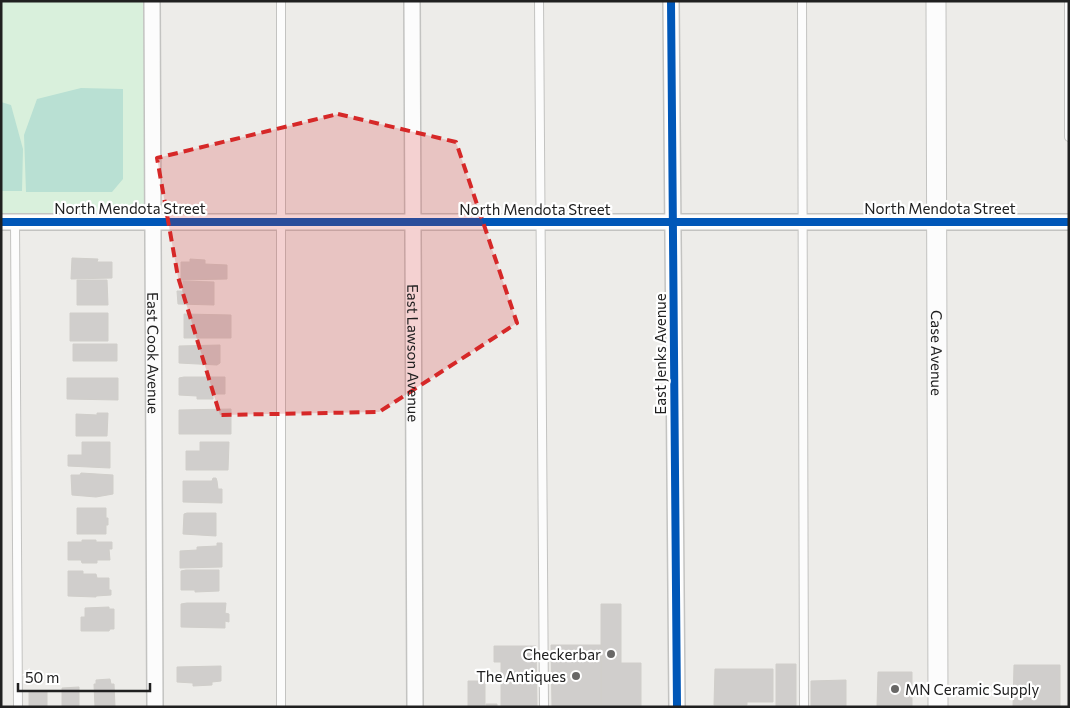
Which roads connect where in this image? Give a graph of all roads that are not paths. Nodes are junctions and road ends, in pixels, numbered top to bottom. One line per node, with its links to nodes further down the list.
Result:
1 (152, 1): 12 (street, East Cook Avenue)
2 (281, 1): 13 (lane)
3 (412, 1): 14 (street, East Lawson Avenue)
4 (539, 1): 15 (lane)
5 (671, 1): 16 (street, East Jenks Avenue)
6 (802, 1): 17 (lane)
7 (936, 1): 10 (street, Case Avenue)
8 (1069, 1): 9 (lane)
9 (1069, 137)
10 (936, 221): 17 (street, North Mendota Street); 18 (street, North Mendota Street); 26 (street, Case Avenue)
11 (8, 222): 12 (street, North Mendota Street); 19 (lane)
12 (154, 222): 13 (street, North Mendota Street); 20 (street, East Cook Avenue)
13 (280, 222): 14 (street, North Mendota Street); 21 (lane)
14 (413, 222): 15 (street, North Mendota Street); 22 (street, East Lawson Avenue)
15 (540, 222): 16 (street, North Mendota Street); 23 (lane)
16 (673, 222): 17 (street, North Mendota Street); 24 (street, East Jenks Avenue)
17 (803, 222): 25 (lane)
18 (1069, 222)
19 (18, 707)
20 (155, 707)
21 (281, 707)
22 (415, 707)
23 (544, 707)
24 (677, 707)
25 (804, 707)
26 (938, 707)

